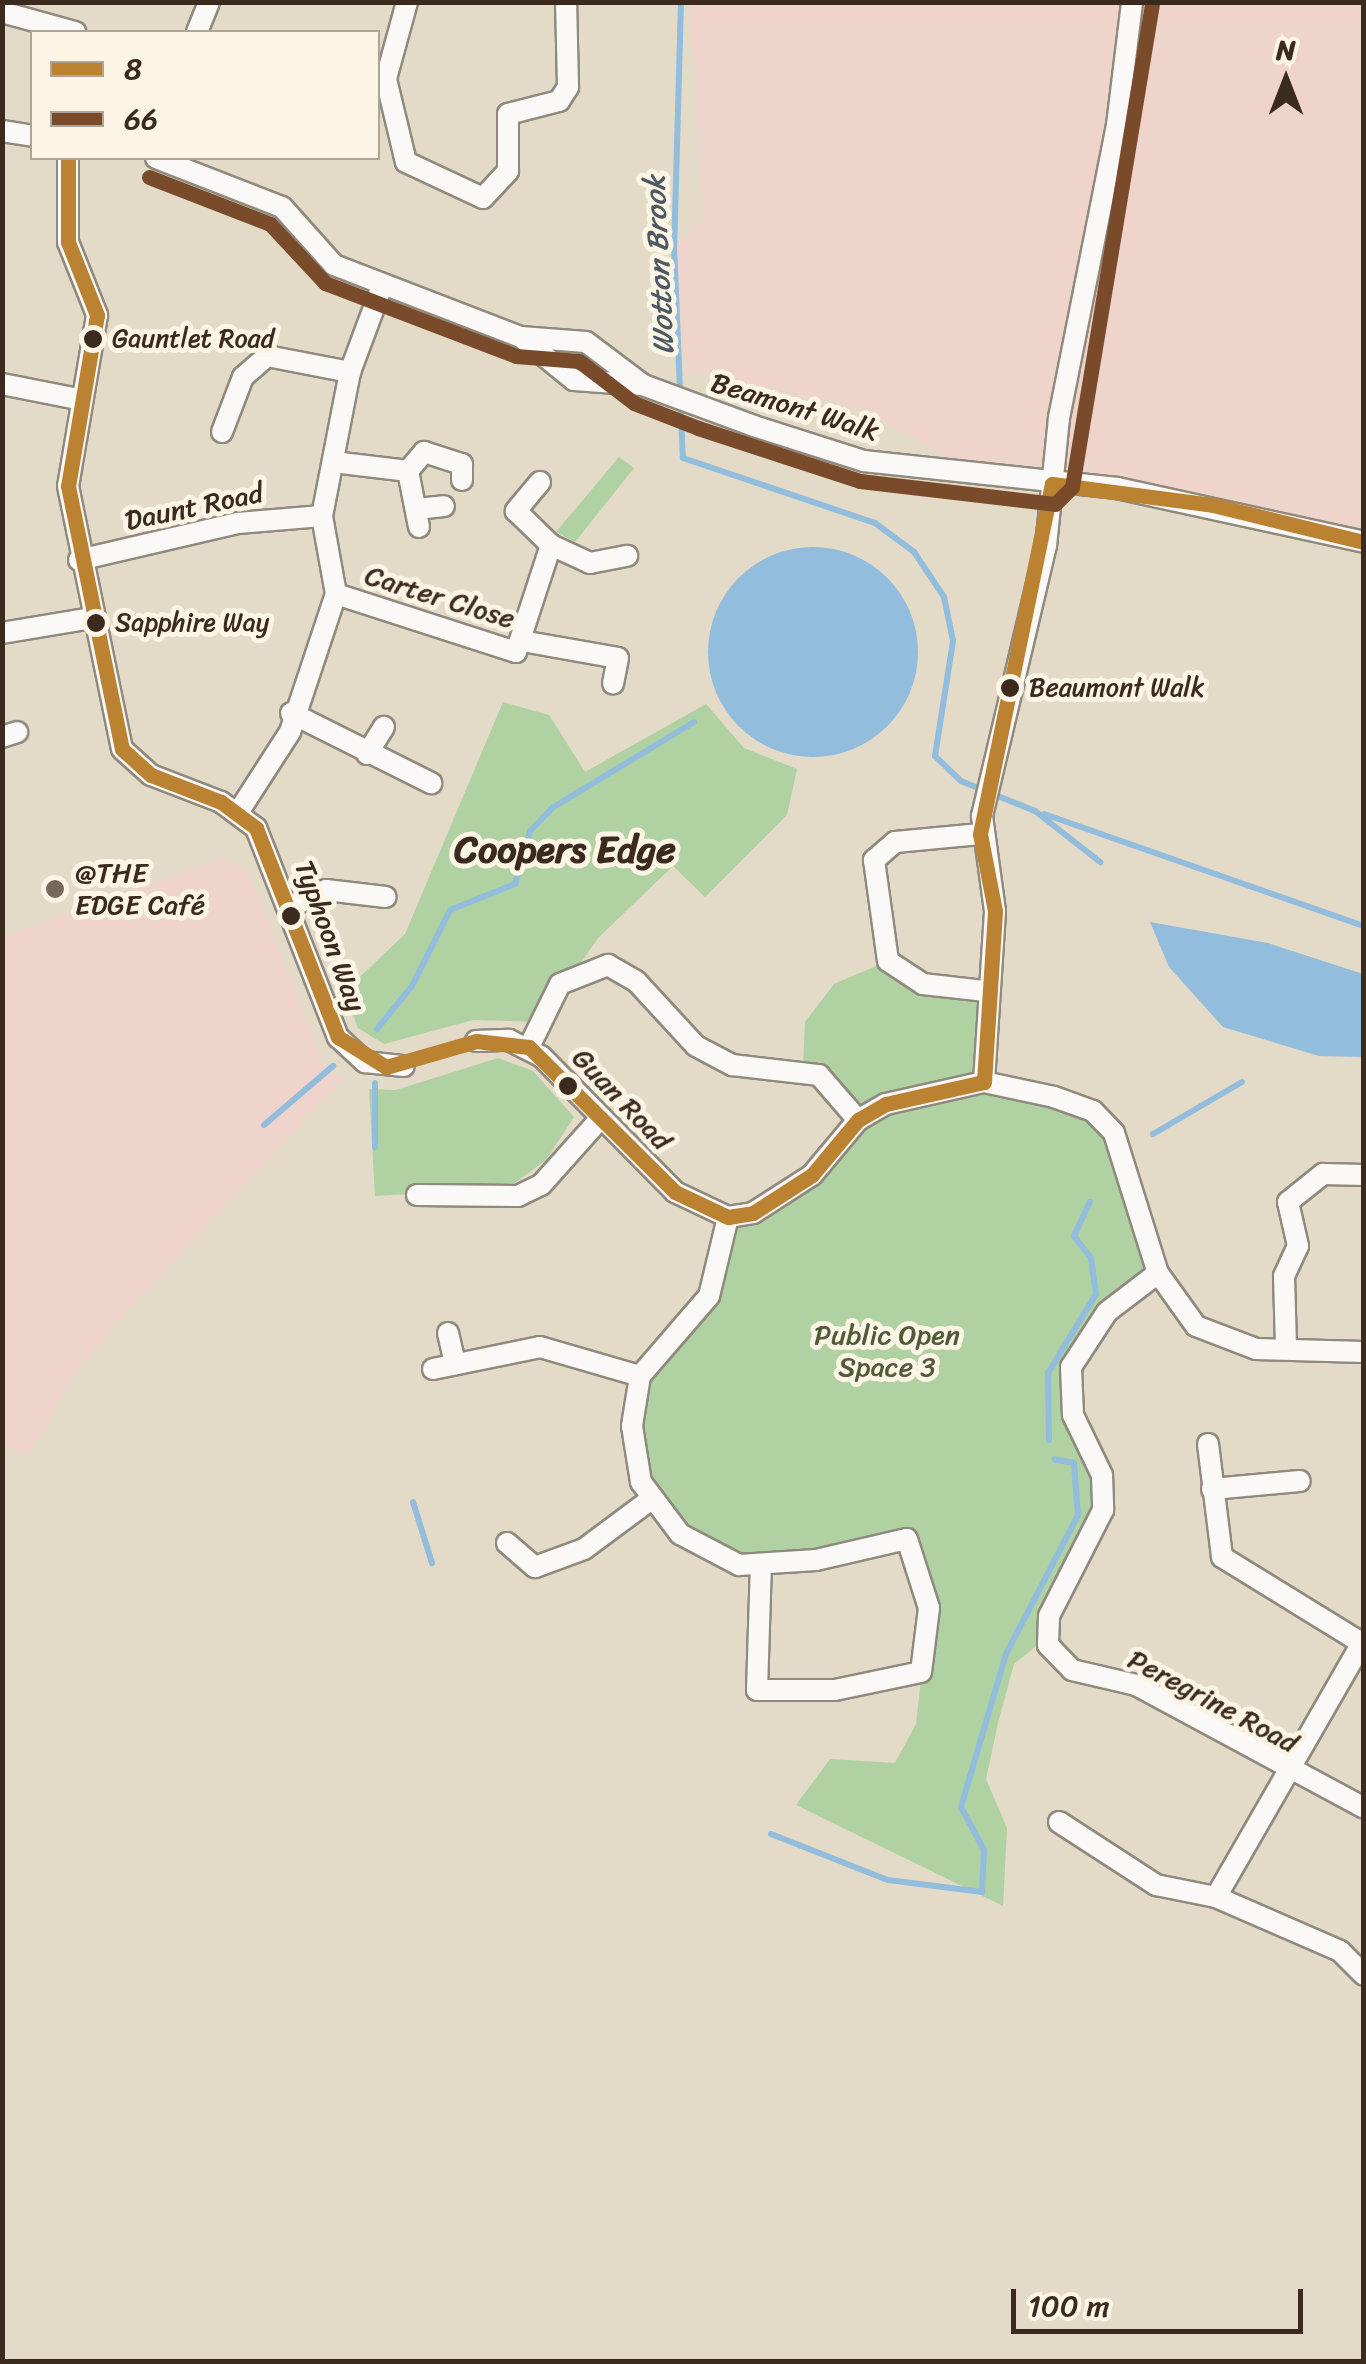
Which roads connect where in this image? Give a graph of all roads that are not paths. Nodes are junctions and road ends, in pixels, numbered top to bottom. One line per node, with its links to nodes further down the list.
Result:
1 (209, 2): 7 (street)
2 (407, 2): 3 (street)
3 (566, 2)
4 (1132, 2): 23 (street)
5 (2, 12): 6 (street)
6 (68, 30)
7 (197, 30)
8 (2, 130): 9 (street)
9 (30, 136)
10 (70, 160): 17 (street, Typhoon Way)
11 (161, 160): 12 (street, Beamont Walk)
12 (382, 286): 13 (street, Beamont Walk); 14 (street)
13 (521, 338): 16 (street, Beamont Walk); 16 (street, Beamont Walk)
14 (350, 372): 18 (street); 19 (street)
15 (2, 384): 17 (street)
16 (650, 388): 23 (street, Beamont Walk)
17 (78, 399): 29 (street, Typhoon Way)
18 (222, 432)
19 (334, 462): 20 (street); 25 (street)
20 (408, 471): 21 (street); 24 (street)
21 (462, 480)
22 (540, 482): 27 (street)
23 (1052, 484): 26 (street, Beamont Walk); 40 (street)
24 (444, 506)
25 (322, 516): 29 (street, Daunt Road); 30 (street)
26 (1364, 542)
27 (551, 546): 28 (street); 33 (street, Carter Close)
28 (627, 556)
29 (79, 560): 31 (street, Typhoon Way)
30 (336, 594): 33 (street, Carter Close); 35 (street)
31 (92, 618): 32 (street); 39 (street, Typhoon Way)
32 (2, 633)
33 (522, 641): 34 (street, Carter Close)
34 (613, 684)
35 (290, 713): 37 (street); 39 (street)
36 (384, 727): 37 (street)
37 (367, 754): 38 (street)
38 (431, 783)
39 (239, 811): 42 (street, Typhoon Way)
40 (981, 825): 43 (street); 43 (street)
41 (386, 898): 42 (street)
42 (290, 906): 46 (street, Typhoon Way)
43 (984, 992): 47 (street)
44 (476, 1041): 45 (street)
45 (528, 1048): 48 (street, Guan Road); 49 (street)
46 (404, 1066)
47 (984, 1082): 49 (street); 53 (street)
48 (600, 1119): 51 (street); 52 (street, Guan Road)
49 (858, 1120): 52 (street)
50 (1364, 1175): 55 (street)
51 (417, 1195)
52 (728, 1217): 57 (street)
53 (1158, 1273): 55 (street); 66 (street, Peregrine Road)
54 (448, 1333): 57 (street)
55 (1286, 1347): 56 (street)
56 (1364, 1352)
57 (640, 1376): 61 (street)
58 (1208, 1444): 60 (street)
59 (1300, 1481): 60 (street)
60 (1212, 1489): 64 (street)
61 (650, 1500): 62 (street); 63 (street)
62 (507, 1543)
63 (762, 1564): 63 (street)
64 (1363, 1641): 65 (street)
65 (1356, 1668): 66 (street)
66 (1285, 1771): 67 (street, Peregrine Road); 69 (street)
67 (1364, 1808)
68 (1059, 1822): 69 (street)
69 (1216, 1897): 70 (street)
70 (1364, 1975)

